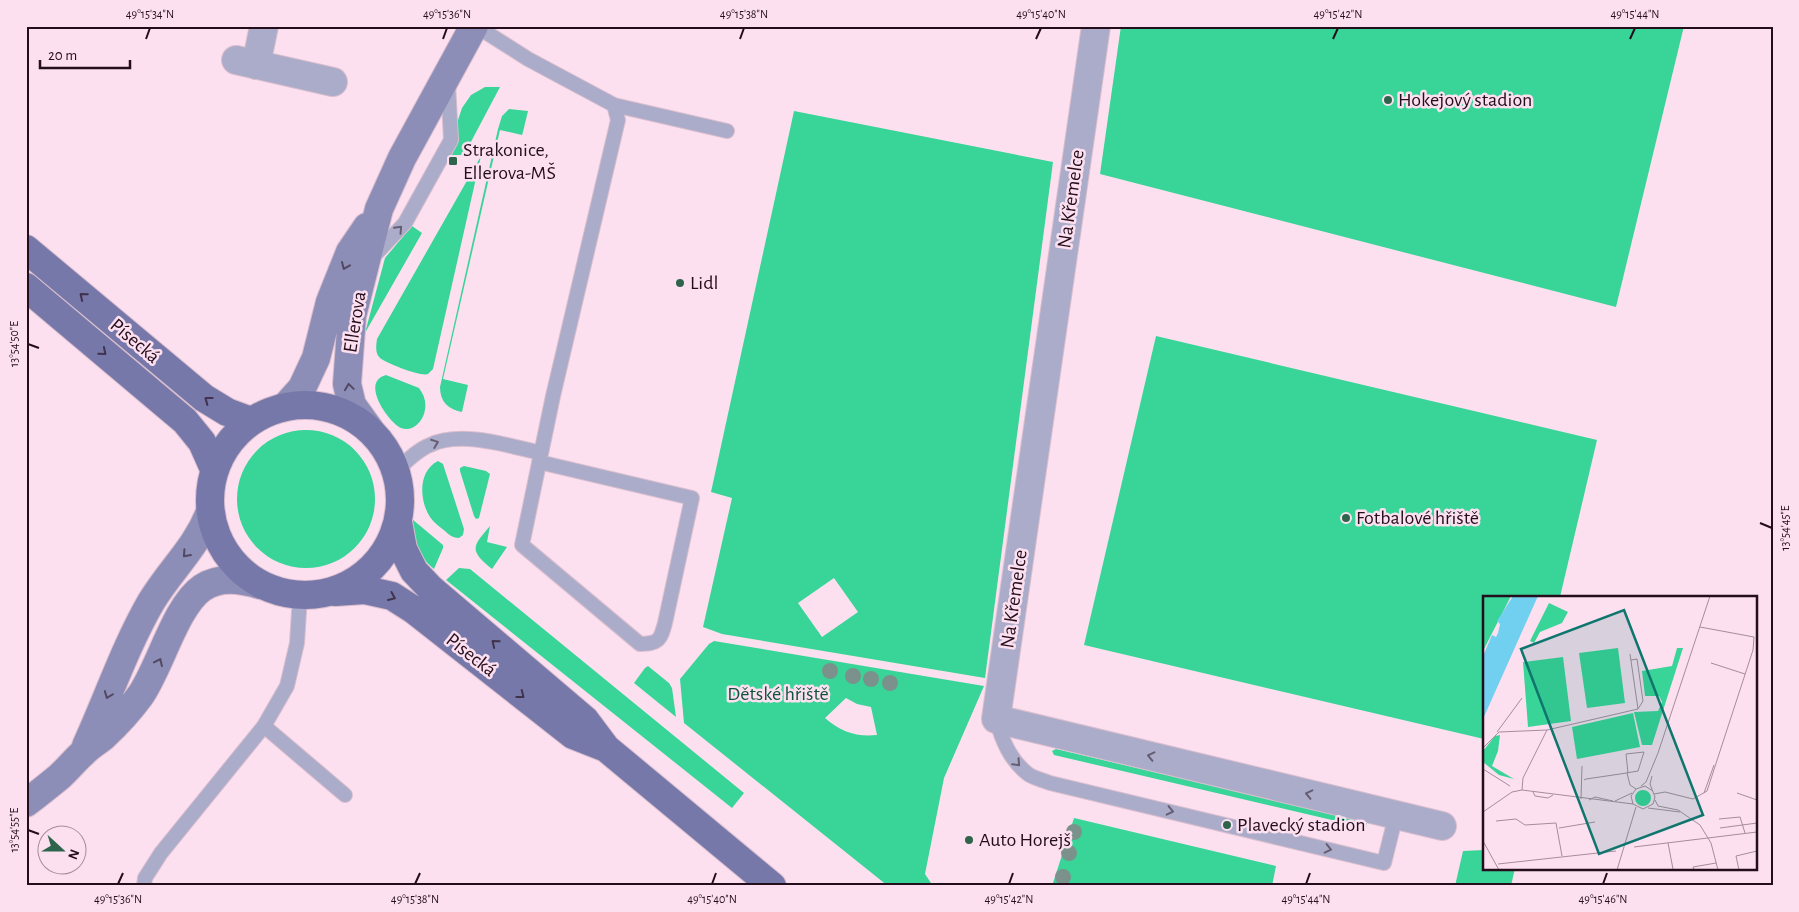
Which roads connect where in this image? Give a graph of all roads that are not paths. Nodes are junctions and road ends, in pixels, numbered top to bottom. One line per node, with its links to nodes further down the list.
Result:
1 (264, 26): 5 (street)
2 (475, 26): 4 (street, Ellerova); 6 (lane)
3 (1096, 26): 22 (street, Na Křemelce)
4 (448, 73): 8 (street, Ellerova); 10 (lane, one-way to 4)
5 (333, 82)
6 (614, 105): 7 (lane); 15 (lane)
7 (727, 131)
8 (380, 209): 10 (street, Ellerova); 12 (street, Ellerova, one-way to 12)
9 (26, 249): 13 (main road, Písecká, one-way to 9)
10 (366, 265): 14 (street, Ellerova, one-way to 10)
11 (26, 286): 16 (main road, Písecká, one-way to 16)
12 (285, 407): 13 (main road); 14 (main road)
13 (251, 421): 16 (main road)
14 (370, 430): 17 (main road)
15 (540, 458): 15 (lane); 17 (lane, one-way to 15)
16 (214, 469): 18 (main road, Písecká)
17 (396, 471): 19 (main road)
18 (210, 512): 20 (main road, Písecká); 25 (street, one-way to 25)
19 (398, 522): 21 (main road); 24 (main road, Písecká, one-way to 19)
20 (260, 585): 21 (main road, Písecká); 25 (street, one-way to 20)
21 (314, 594): 23 (lane); 24 (main road, Písecká, one-way to 24)
22 (996, 719): 28 (street, one-way to 22); 28 (lane, one-way to 28)
23 (264, 726): 26 (lane); 30 (lane)
24 (606, 748): 31 (main road, Písecká)
25 (84, 752): 27 (street)
26 (345, 795)
27 (26, 803)
28 (1396, 815): 29 (street)
29 (1442, 826)
30 (144, 886)
31 (772, 886)

